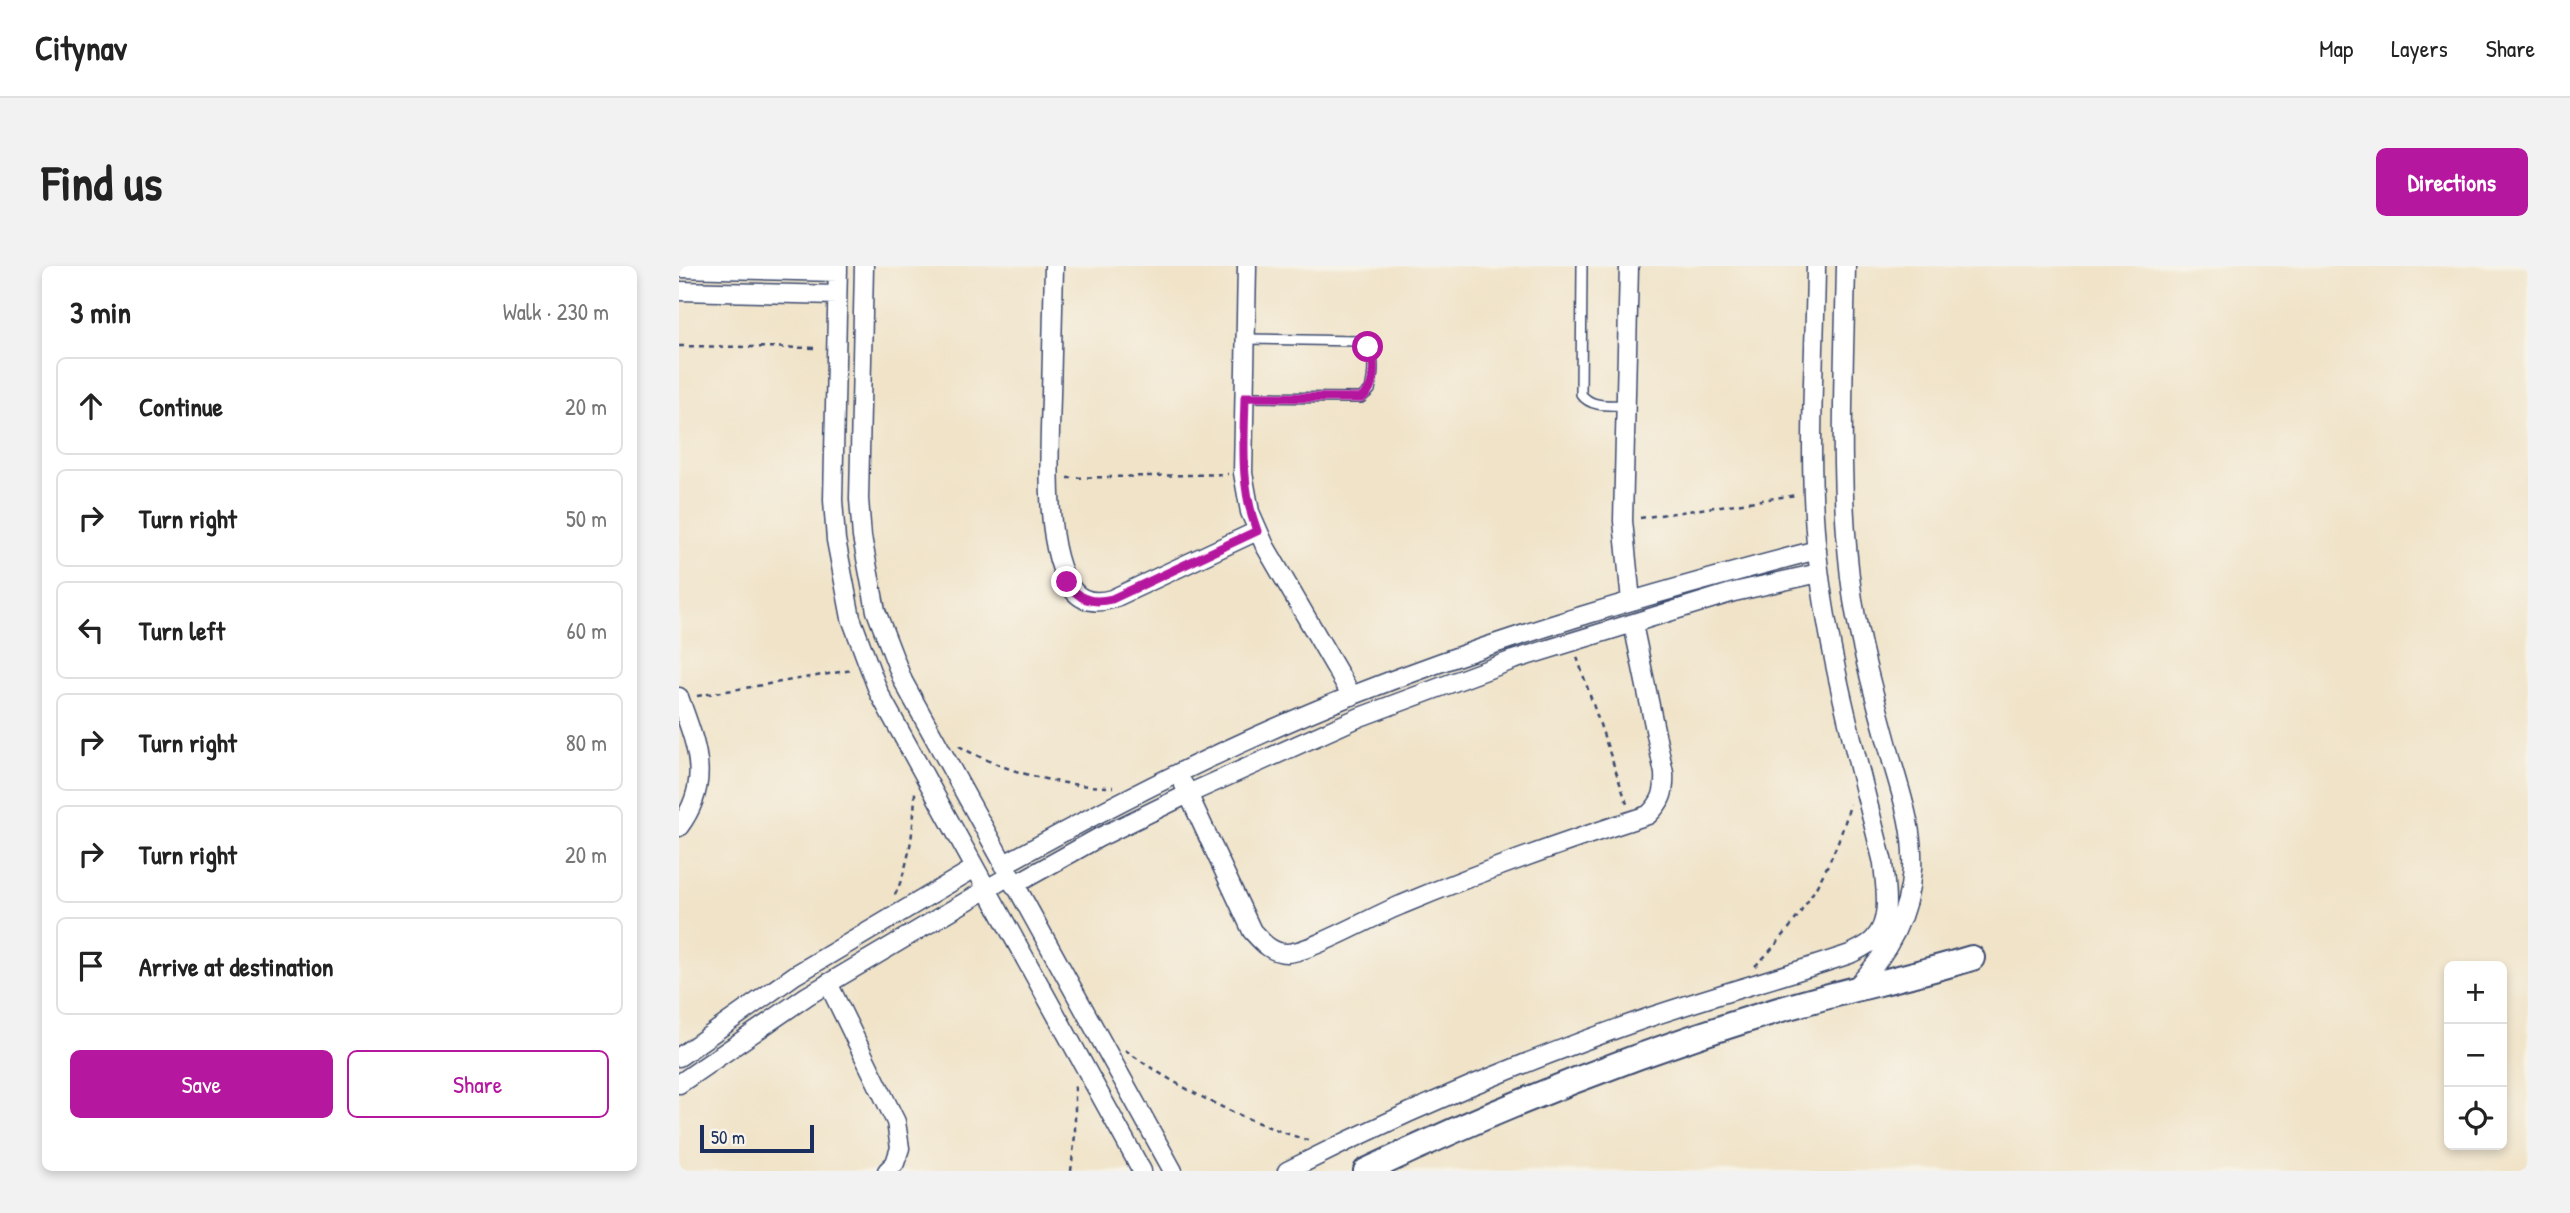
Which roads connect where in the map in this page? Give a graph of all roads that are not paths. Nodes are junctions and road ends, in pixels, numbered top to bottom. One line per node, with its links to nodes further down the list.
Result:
1 (864, 266): 26 (street)
2 (1054, 266): 15 (street)
3 (1247, 266): 12 (street)
4 (1582, 266): 14 (lane)
5 (1629, 266): 14 (street)
6 (1816, 266): 16 (street)
7 (1846, 266): 31 (street)
8 (679, 268): 9 (street)
9 (838, 269): 11 (street)
10 (679, 292): 11 (street)
11 (837, 295): 25 (street)
12 (1246, 339): 13 (street); 13 (lane)
13 (1245, 397): 15 (street)
14 (1626, 405): 18 (street)
15 (1257, 531): 20 (street)
16 (1817, 550): 17 (street); 18 (street)
17 (1819, 573): 19 (street); 38 (street)
18 (1624, 603): 19 (street); 20 (street)
19 (1629, 625): 23 (street); 23 (street)
20 (1352, 696): 22 (street)
21 (679, 698): 24 (street)
22 (1178, 773): 23 (street); 26 (street)
23 (1188, 793): 26 (street)
24 (679, 827)
25 (975, 868): 27 (street); 29 (street)
26 (1009, 875): 27 (street); 37 (street)
27 (987, 889): 30 (street); 36 (street)
28 (1972, 958): 31 (street)
29 (795, 975): 32 (street); 33 (street)
30 (828, 983): 32 (street); 35 (street)
31 (1851, 991): 39 (street)
32 (807, 996): 34 (street)
33 (679, 1057)
34 (679, 1084)
35 (887, 1171)
36 (1142, 1171)
37 (1173, 1171)
38 (1287, 1171)
39 (1366, 1171)

